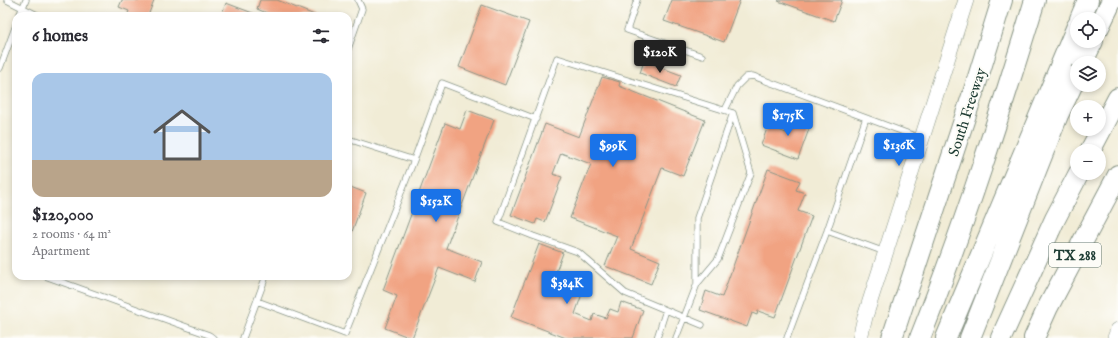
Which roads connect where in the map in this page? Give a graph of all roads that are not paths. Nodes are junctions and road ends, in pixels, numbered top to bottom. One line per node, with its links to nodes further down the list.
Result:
1 (7, 0): 10 (lane)
2 (26, 0): 10 (lane)
3 (358, 0): 16 (lane)
4 (637, 0): 18 (lane)
5 (966, 0): 26 (main road)
6 (1002, 0): 43 (highway, South Freeway)
7 (1035, 0): 45 (highway)
8 (1088, 0): 13 (highway)
9 (1112, 0): 14 (highway)
10 (22, 8): 11 (lane); 12 (lane)
11 (20, 12)
12 (30, 12)
13 (1083, 12)
14 (1106, 12)
15 (12, 36): 19 (lane)
16 (352, 38)
17 (1070, 43): 42 (highway)
18 (702, 56)
19 (0, 68)
20 (1070, 89): 46 (highway)
21 (1118, 98): 28 (highway)
22 (725, 110): 23 (lane); 24 (lane); 25 (lane)
23 (733, 113): 36 (lane); 36 (lane)
24 (866, 118): 26 (lane); 32 (lane)
25 (536, 119): 29 (lane); 38 (lane)
26 (922, 139): 33 (main road)
27 (352, 140): 29 (lane)
28 (1094, 144)
29 (414, 160): 37 (lane)
30 (1118, 175): 47 (highway, TX 288)
31 (1075, 180): 44 (highway)
32 (827, 231): 33 (lane); 52 (lane)
33 (886, 252): 53 (main road)
34 (57, 280): 48 (lane)
35 (265, 280): 37 (lane)
36 (697, 284): 39 (lane)
37 (257, 301): 49 (lane)
38 (666, 310): 39 (lane); 50 (lane)
39 (684, 317): 40 (lane); 51 (lane)
40 (702, 325)
41 (1118, 330): 54 (main road)
42 (949, 332)
43 (894, 333)
44 (1003, 334)
45 (921, 335)
46 (971, 335)
47 (1034, 337)
48 (213, 338)
49 (243, 338)
50 (657, 338)
51 (676, 338)
52 (788, 338)
53 (860, 338)
54 (1114, 338)

